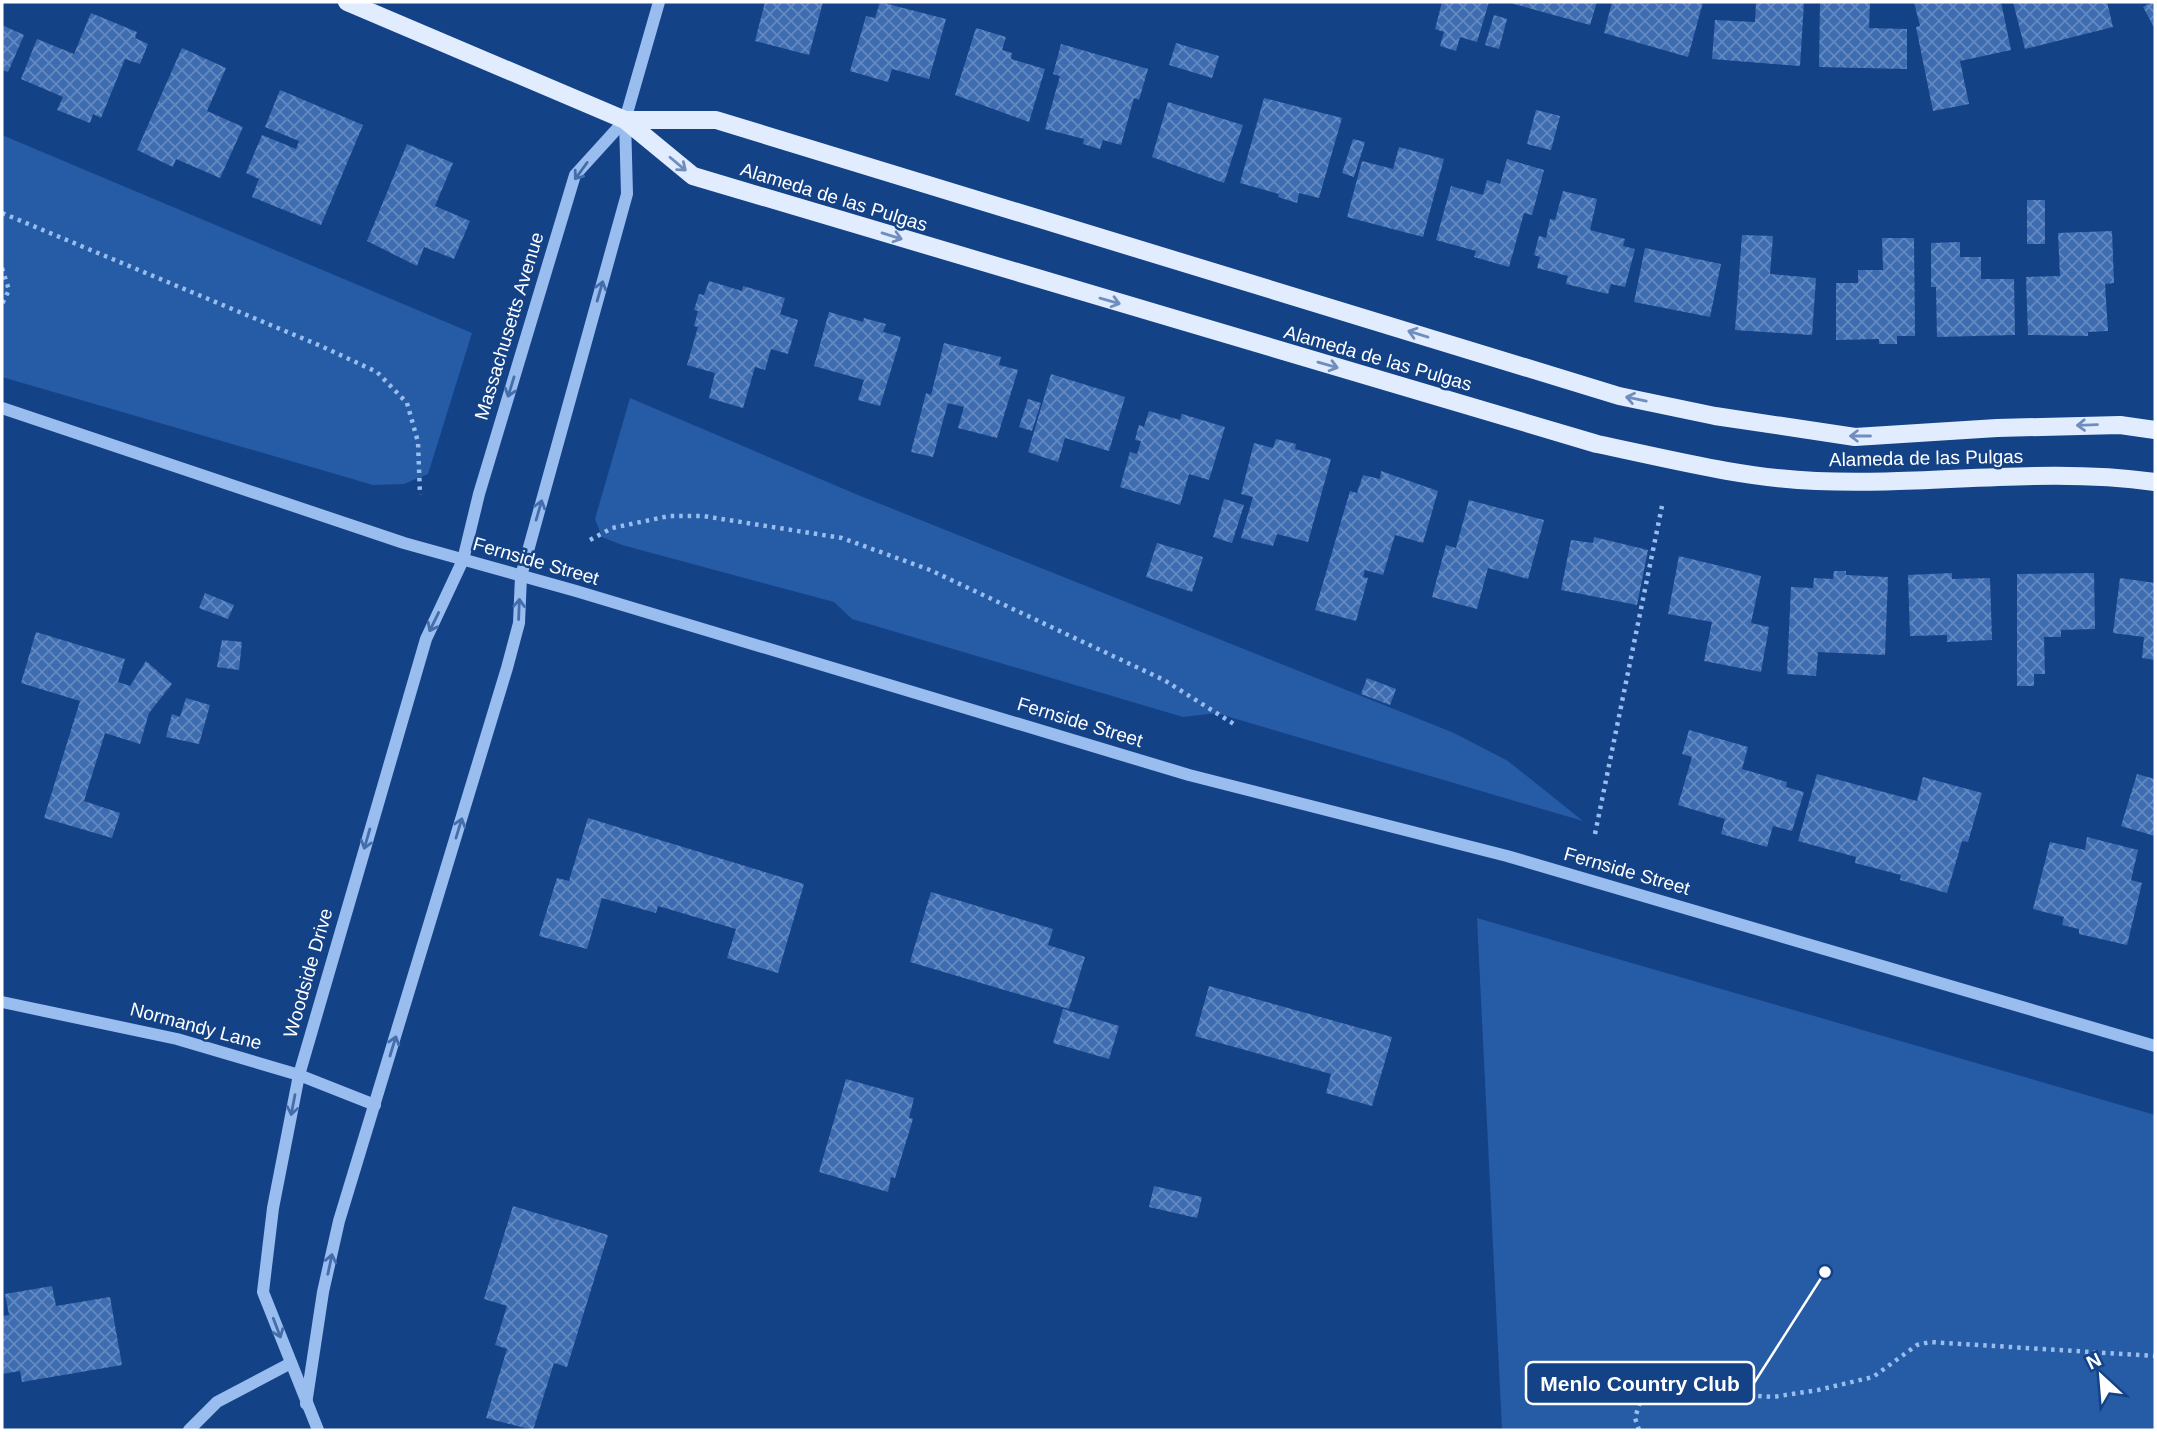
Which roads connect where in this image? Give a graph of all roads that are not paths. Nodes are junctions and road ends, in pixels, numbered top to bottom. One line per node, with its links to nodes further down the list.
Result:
1 (347, 2): 3 (main road, Alameda de las Pulgas)
2 (659, 2): 3 (street, Massachusetts Avenue)
3 (625, 120): 5 (main road, Alameda de las Pulgas, one-way to 3); 6 (main road, Alameda de las Pulgas, one-way to 6); 7 (street, Massachusetts Avenue, one-way to 7); 8 (street, Massachusetts Avenue, one-way to 3)
4 (2, 408): 7 (street, Fernside Street)
5 (2155, 430)
6 (2155, 482)
7 (463, 560): 8 (street, Fernside Street); 11 (street, Woodside Drive, one-way to 11)
8 (521, 576): 10 (street, Fernside Street); 12 (street, one-way to 8)
9 (2, 1002): 11 (street, Normandy Lane)
10 (2155, 1046)
11 (299, 1075): 12 (street, Normandy Lane); 13 (street, Woodside Drive, one-way to 13)
12 (375, 1105): 14 (street, one-way to 12)
13 (291, 1363): 14 (street, Woodside Drive); 15 (street)
14 (306, 1404): 16 (street, Woodside Drive)
15 (189, 1430)
16 (318, 1430)

